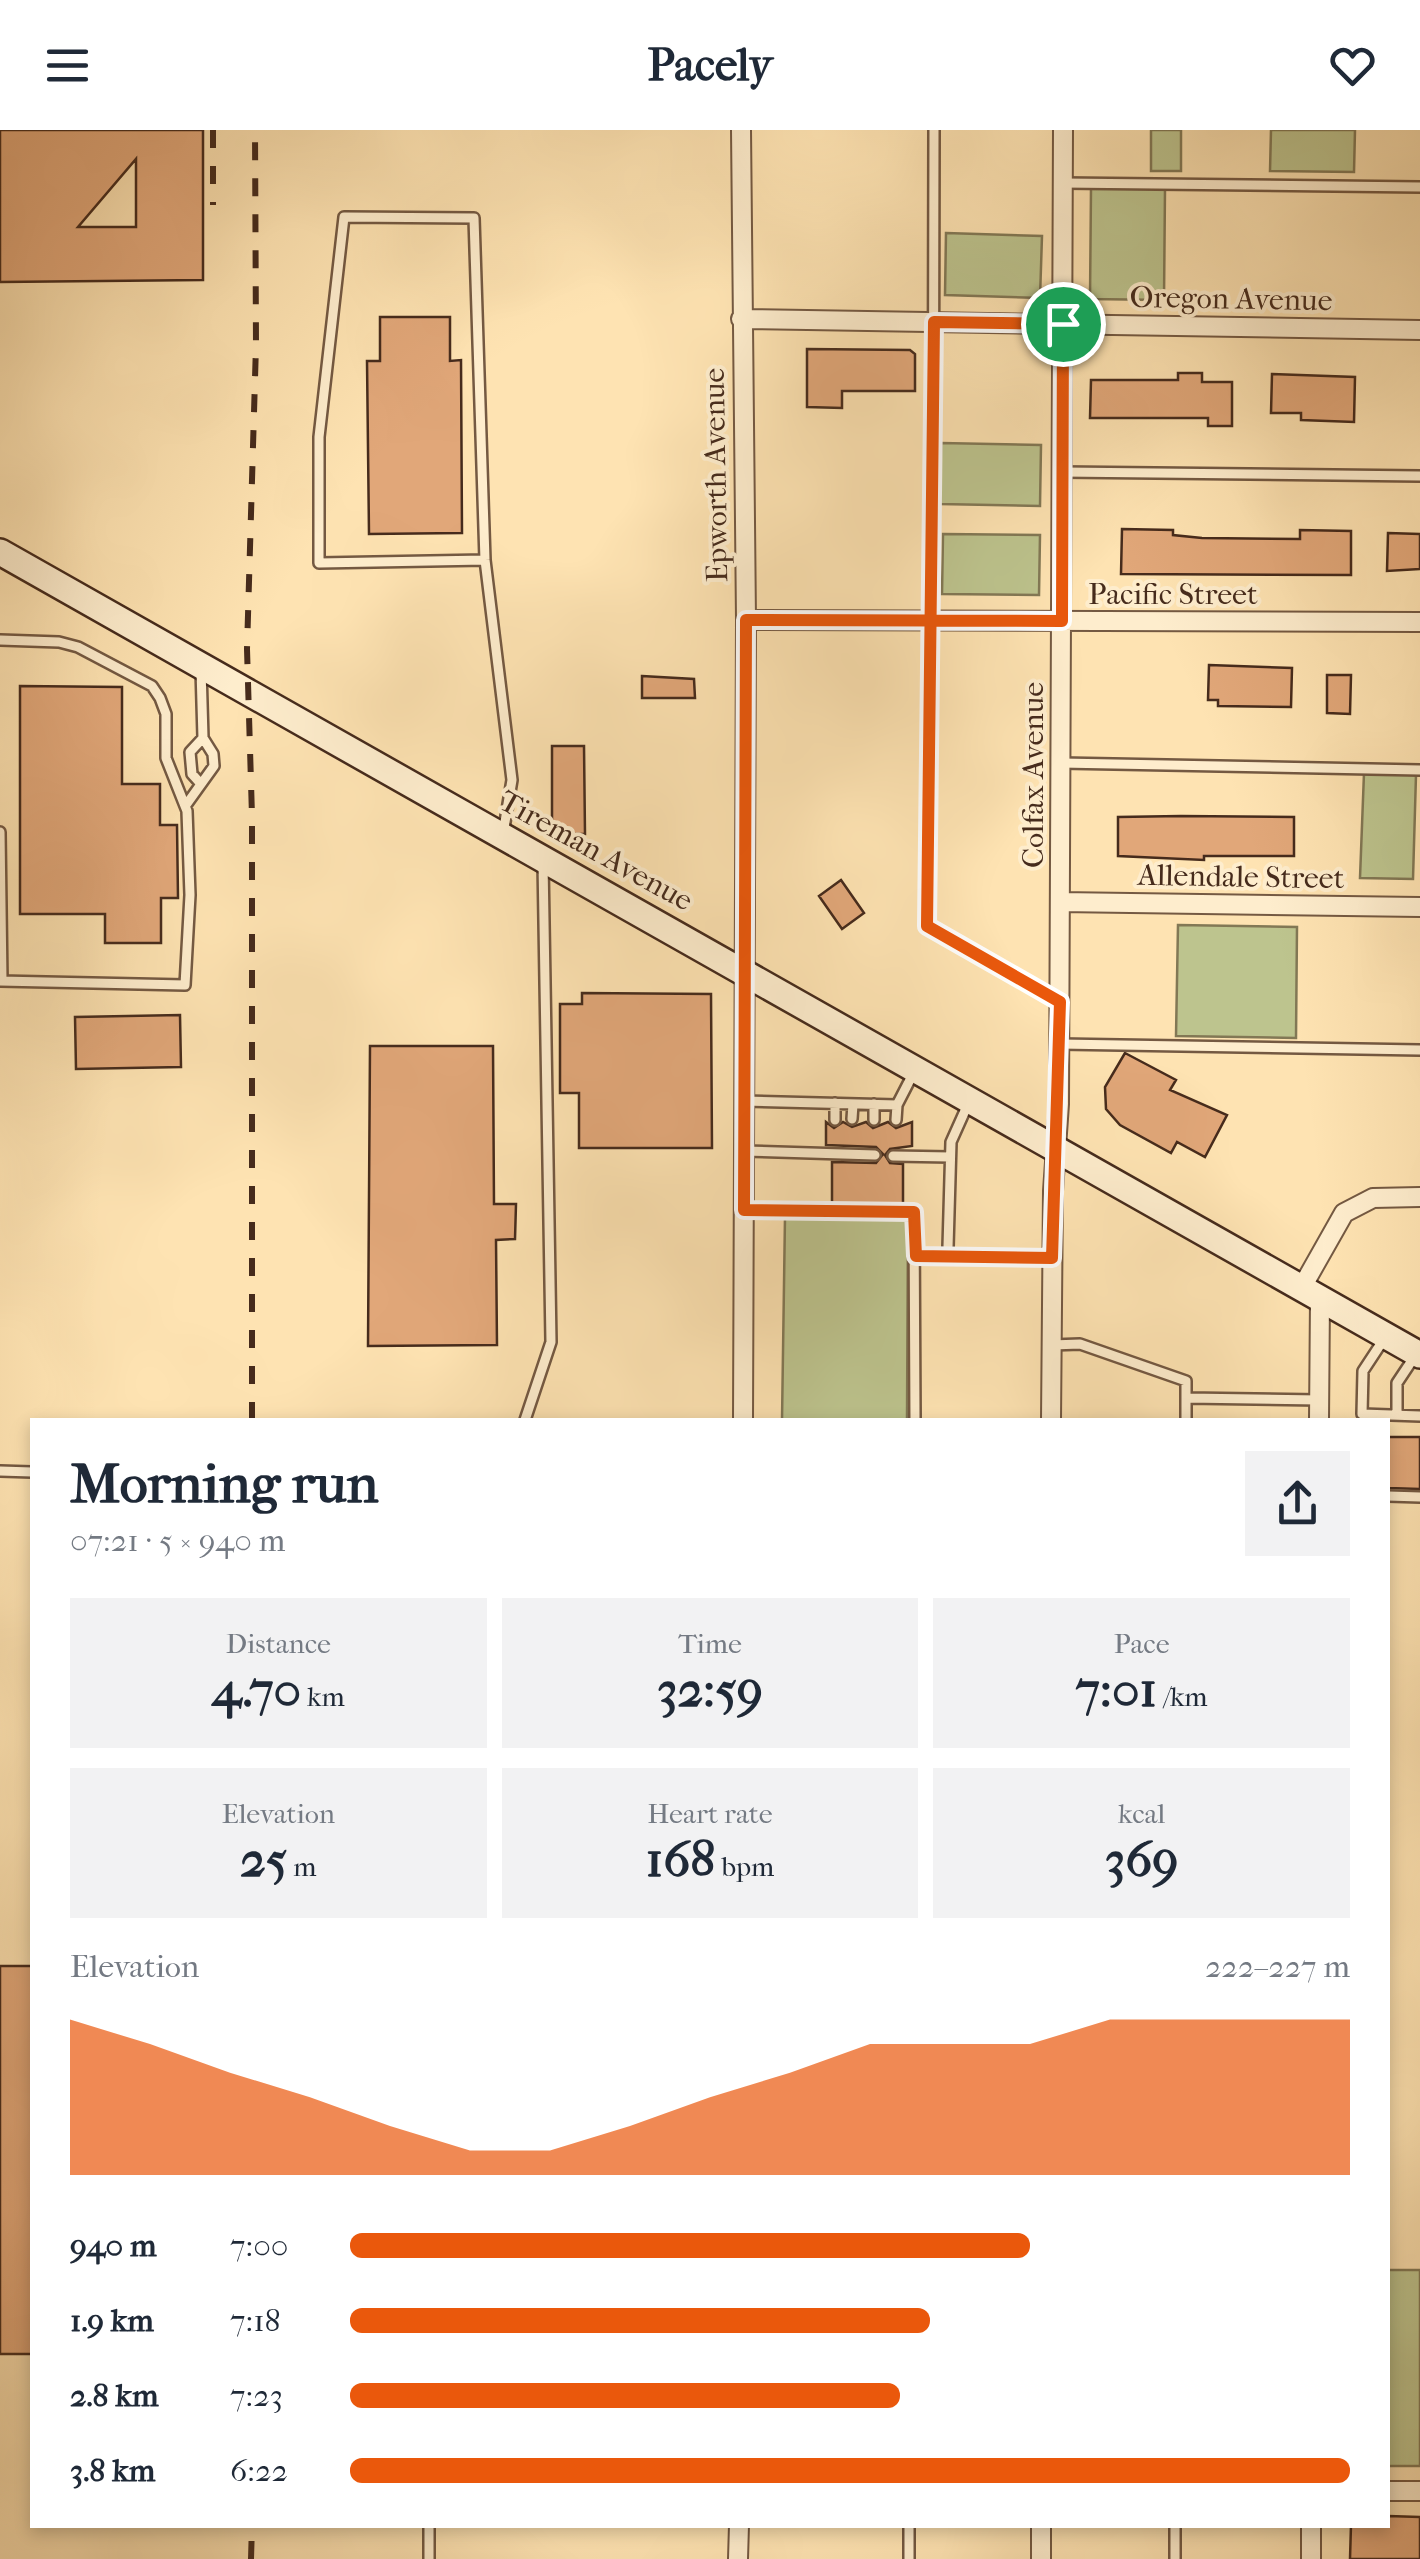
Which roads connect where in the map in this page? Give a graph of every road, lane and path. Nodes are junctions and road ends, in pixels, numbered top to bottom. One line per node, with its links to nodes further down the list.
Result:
1 (741, 130): 6 (street, Epworth Avenue)
2 (934, 130): 7 (lane)
3 (1063, 130): 4 (street, Colfax Avenue)
4 (1063, 183): 5 (lane); 8 (street, Colfax Avenue)
5 (1420, 187)
6 (741, 319): 7 (street, Oregon Avenue); 14 (street, Epworth Avenue)
7 (934, 322): 8 (street, Oregon Avenue); 15 (lane)
8 (1063, 324): 9 (street, Oregon Avenue); 10 (street, Colfax Avenue)
9 (1420, 330)
10 (1062, 472): 11 (lane); 16 (street, Colfax Avenue)
11 (1420, 476)
12 (0, 552): 19 (street, Tireman Avenue)
13 (485, 560): 13 (lane); 26 (lane)
14 (746, 620): 15 (street, Pacific Street); 30 (street, Epworth Avenue)
15 (933, 621): 16 (street, Pacific Street); 32 (lane)
16 (1062, 621): 17 (street, Pacific Street); 21 (street, Colfax Avenue)
17 (1420, 622)
18 (0, 640): 24 (lane)
19 (202, 666): 20 (lane); 26 (street, Tireman Avenue)
20 (202, 738): 23 (lane); 23 (lane)
21 (1061, 763): 22 (lane); 28 (street, Colfax Avenue)
22 (1420, 770)
23 (201, 784): 24 (lane)
24 (186, 805): 31 (lane)
25 (0, 832): 31 (lane)
26 (502, 836): 27 (street, Tireman Avenue)
27 (542, 859): 30 (street, Tireman Avenue); 68 (lane)
28 (1060, 902): 29 (street, Allendale Street); 32 (street, Colfax Avenue)
29 (1420, 907)
30 (744, 973): 35 (street, Tireman Avenue); 36 (street, Epworth Avenue)
31 (1, 981)
32 (1060, 1002): 33 (street, Colfax Avenue)
33 (1060, 1044): 34 (lane); 50 (street, Colfax Avenue)
34 (1420, 1050)
35 (915, 1070): 37 (street, Tireman Avenue); 41 (lane)
36 (744, 1101): 38 (lane); 51 (street, Epworth Avenue)
37 (970, 1101): 50 (street, Tireman Avenue); 54 (lane)
38 (835, 1103): 39 (lane); 43 (lane)
39 (853, 1104): 40 (lane); 42 (lane)
40 (874, 1104): 41 (lane); 44 (lane)
41 (896, 1105): 45 (lane)
42 (852, 1119)
43 (835, 1120)
44 (874, 1120)
45 (896, 1120)
46 (835, 1142): 52 (lane)
47 (852, 1142): 53 (lane)
48 (896, 1142): 54 (lane)
49 (873, 1143): 53 (lane)
50 (1056, 1150): 59 (street, Colfax Avenue); 60 (street, Tireman Avenue)
51 (744, 1151): 52 (lane); 56 (street, Epworth Avenue)
52 (834, 1154): 53 (lane)
53 (851, 1154)
54 (950, 1157): 57 (lane)
55 (1420, 1197): 60 (street)
56 (744, 1210): 58 (lane); 69 (street, Epworth Avenue)
57 (948, 1247)
58 (916, 1256): 59 (lane); 70 (lane)
59 (1052, 1258): 62 (street, Colfax Avenue)
60 (1311, 1294): 61 (street, Tireman Avenue); 65 (street)
61 (1386, 1336): 63 (street, Tireman Avenue); 66 (lane)
62 (1052, 1345): 64 (lane); 71 (street, Colfax Avenue)
63 (1418, 1354): 66 (lane)
64 (1186, 1398): 65 (lane); 72 (lane)
65 (1319, 1400): 73 (street)
66 (1396, 1415): 67 (lane)
67 (1420, 1416)
68 (526, 1418)
69 (743, 1418)
70 (915, 1418)
71 (1051, 1418)
72 (1186, 1418)
73 (1319, 1418)
74 (0, 1471): 75 (lane)
75 (30, 1472)
76 (1390, 1496): 77 (lane)
77 (1420, 1496)
78 (1390, 2491): 79 (street)
79 (1420, 2491)
80 (430, 2528): 86 (lane)
81 (738, 2528): 87 (street)
82 (909, 2528): 88 (lane)
83 (1042, 2528): 89 (street)
84 (1175, 2528): 90 (lane)
85 (1311, 2528): 91 (street)
86 (429, 2559)
87 (738, 2559)
88 (909, 2559)
89 (1041, 2559)
90 (1175, 2559)
91 (1311, 2559)

